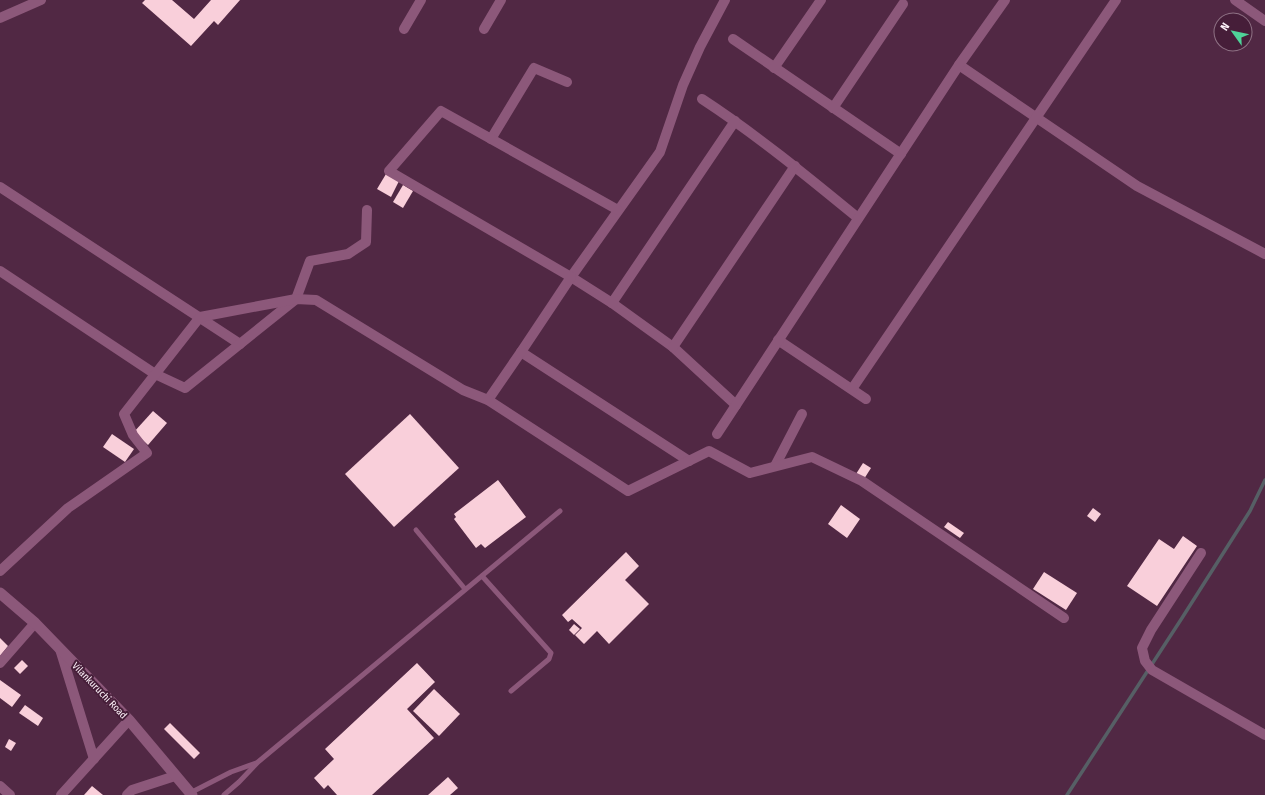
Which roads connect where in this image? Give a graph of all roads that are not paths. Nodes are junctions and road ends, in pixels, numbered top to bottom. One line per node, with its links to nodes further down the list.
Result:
1 (41, 0): 10 (street)
2 (421, 0): 12 (street)
3 (502, 0): 13 (street)
4 (725, 0): 27 (street)
5 (821, 0): 16 (street)
6 (1005, 0): 15 (street)
7 (1116, 0): 20 (street)
8 (1235, 0): 11 (street)
9 (903, 4): 19 (street)
10 (0, 18)
11 (1265, 21)
12 (404, 29)
13 (484, 29)
14 (733, 39): 16 (street)
15 (959, 65): 20 (street); 23 (street)
16 (774, 68): 19 (street)
17 (567, 82): 22 (street)
18 (702, 99): 21 (street)
19 (833, 108): 23 (street)
20 (1036, 118): 29 (street); 40 (street)
21 (735, 121): 24 (street); 33 (street)
22 (491, 139): 27 (street); 31 (street)
23 (901, 154): 28 (street)
24 (795, 166): 28 (street); 37 (street)
25 (0, 187): 34 (street)
26 (367, 210): 32 (street)
27 (618, 210): 31 (street)
28 (858, 218): 35 (street)
29 (1265, 254)
30 (0, 271): 39 (street)
31 (571, 277): 33 (street); 38 (street)
32 (296, 299): 34 (street); 36 (street); 42 (street)
33 (612, 303): 37 (street)
34 (200, 317): 36 (street); 39 (street)
35 (778, 340): 40 (street); 43 (street)
36 (240, 344): 39 (street)
37 (674, 346): 43 (street)
38 (521, 352): 42 (street); 46 (street)
39 (155, 374): 51 (street)
40 (852, 389): 41 (street)
41 (866, 399)
42 (488, 400): 46 (street)
43 (736, 405): 45 (street)
44 (802, 414): 47 (street)
45 (717, 434)
46 (689, 461): 47 (street)
47 (775, 466): 55 (street)
48 (560, 511): 52 (lane)
49 (416, 530): 53 (lane)
50 (1201, 553): 61 (street)
51 (0, 571)
52 (482, 576): 53 (lane); 59 (lane)
53 (465, 589): 63 (lane)
54 (0, 593): 56 (street, Vilankuruchi Road)
55 (1064, 618)
56 (35, 623): 57 (street, Vilankuruchi Road); 58 (street)
57 (60, 650): 60 (street, Vilankuruchi Road); 62 (street)
58 (0, 663)
59 (511, 691)
60 (129, 720): 62 (street); 64 (street, Vilankuruchi Road)
61 (1265, 735)
62 (94, 759): 68 (street)
63 (258, 762): 66 (lane); 70 (lane)
64 (176, 776): 66 (street, Vilankuruchi Road); 69 (street)
65 (0, 786): 67 (street)
66 (191, 794)
67 (10, 795)
68 (63, 795)
69 (127, 795)
70 (224, 795)

